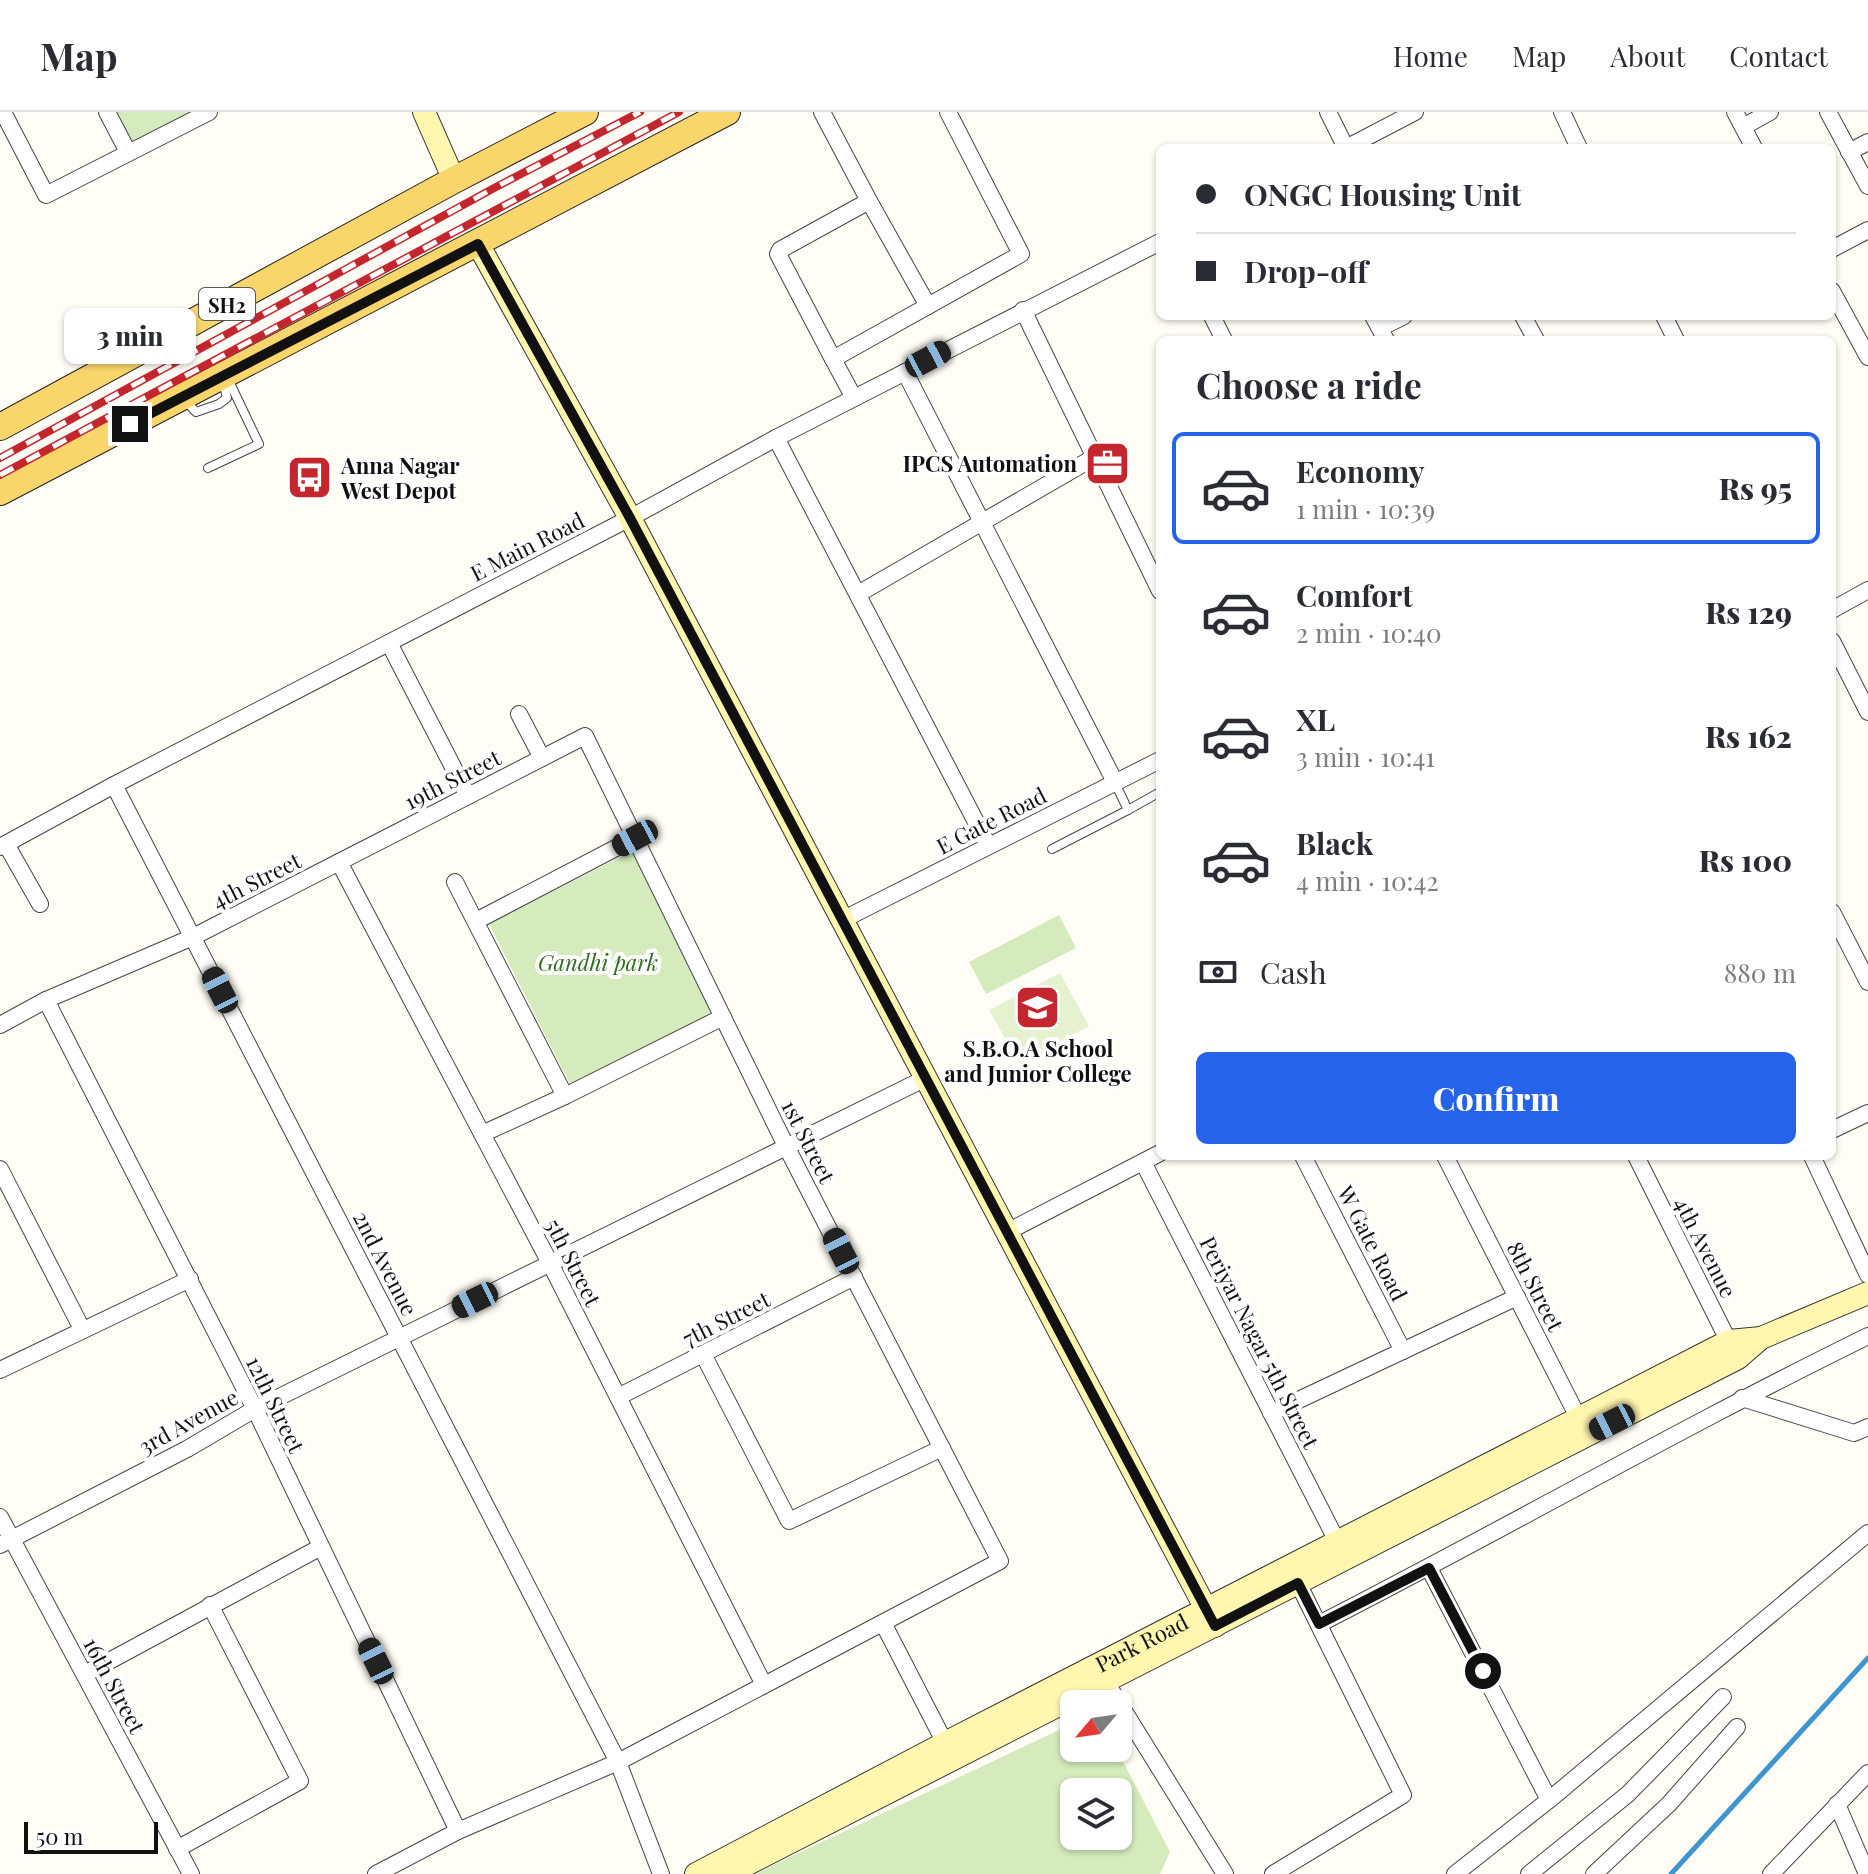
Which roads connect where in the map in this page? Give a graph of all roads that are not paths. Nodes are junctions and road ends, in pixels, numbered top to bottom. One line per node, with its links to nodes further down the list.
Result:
1 (3, 112): 20 (street)
2 (107, 112): 20 (street)
3 (209, 112): 20 (street)
4 (424, 112): 22 (street)
5 (585, 112): 22 (main road, SH2)
6 (727, 112): 26 (main road)
7 (822, 112): 24 (street)
8 (948, 112): 30 (street)
9 (1328, 112): 16 (street)
10 (1415, 112): 17 (street)
11 (1562, 112): 18 (street)
12 (1770, 112): 14 (street)
13 (1828, 112): 21 (street)
14 (1739, 120): 19 (street)
15 (1868, 142): 21 (street)
16 (1344, 144)
17 (1354, 144)
18 (1577, 144)
19 (1752, 144)
20 (128, 152)
21 (1849, 152): 23 (street)
22 (454, 180): 38 (main road, SH2)
23 (1868, 186)
24 (869, 201): 30 (street); 34 (street)
25 (1868, 230): 28 (street)
26 (478, 244): 36 (main road); 43 (street)
27 (1156, 244): 31 (street, E Main Road)
28 (1836, 247)
29 (1836, 297): 32 (street)
30 (928, 306): 34 (street)
31 (1023, 310): 35 (street, E Main Road); 40 (street)
32 (1862, 333): 33 (street)
33 (1868, 357)
34 (833, 359): 37 (street)
35 (905, 372): 37 (street, E Main Road); 44 (street)
36 (224, 376): 41 (lane); 42 (main road)
37 (854, 398): 39 (street, E Main Road)
38 (0, 427)
39 (776, 438): 43 (street, E Main Road); 47 (street)
40 (1093, 458): 44 (street); 45 (street)
41 (208, 468)
42 (0, 492)
43 (630, 518): 49 (street, E Main Road); 68 (street)
44 (983, 520): 47 (street); 56 (street)
45 (1156, 583)
46 (1868, 590): 48 (street)
47 (858, 594): 62 (street)
48 (1836, 608)
49 (389, 643): 57 (street, E Main Road); 59 (street)
50 (1836, 649): 51 (street)
51 (1868, 712)
52 (519, 714): 54 (street)
53 (585, 736): 54 (street, 19th Street); 61 (street, 1st Street)
54 (542, 758): 59 (street, 19th Street)
55 (1156, 762): 56 (street, E Gate Road)
56 (1115, 782): 60 (lane); 62 (street, E Gate Road)
57 (114, 785): 63 (street, E Main Road); 71 (street, 2nd Avenue)
58 (1156, 794): 60 (lane)
59 (468, 796): 65 (street, 19th Street)
60 (1128, 810): 64 (lane)
61 (635, 838): 70 (street); 74 (street, 1st Street)
62 (988, 845): 68 (street, E Gate Road)
63 (3, 846): 67 (street)
64 (1052, 849)
65 (339, 862): 71 (street, 4th Street); 80 (street, 5th Street)
66 (455, 882): 70 (street)
67 (40, 904)
68 (842, 920): 76 (street)
69 (1836, 920): 72 (street)
70 (476, 921): 77 (street)
71 (193, 937): 73 (street); 98 (street, 2nd Avenue)
72 (1868, 982)
73 (46, 1000): 75 (street); 93 (street, 12th Street)
74 (723, 1017): 77 (street); 81 (street, 1st Street)
75 (0, 1025)
76 (926, 1078): 81 (street, 3rd Avenue); 89 (street)
77 (565, 1096): 80 (street)
78 (1868, 1113): 79 (street)
79 (1836, 1128)
80 (482, 1134): 90 (street, 5th Street)
81 (786, 1146): 90 (street, 3rd Avenue); 92 (street, 1st Street)
82 (1156, 1155): 87 (street)
83 (1305, 1160): 100 (street, W Gate Road)
84 (1447, 1160): 95 (street, 8th Street)
85 (1638, 1160): 99 (street, 4th Avenue)
86 (1814, 1160): 91 (street)
87 (1143, 1162): 89 (street); 106 (street, Periyar Nagar 5th Street)
88 (0, 1169): 96 (street)
89 (1007, 1232): 118 (street)
90 (550, 1263): 98 (street, 3rd Avenue); 103 (street, 5th Street)
91 (1868, 1275)
92 (854, 1277): 101 (street, 7th Street); 109 (street, 1st Street)
93 (190, 1279): 96 (street); 105 (street, 12th Street)
94 (1868, 1293): 99 (street, Park Road)
95 (1517, 1297): 100 (street); 107 (street, 8th Street)
96 (82, 1329): 102 (street)
97 (1868, 1336): 104 (street)
98 (399, 1338): 105 (street, 3rd Avenue); 127 (street, 2nd Avenue)
99 (1733, 1350): 107 (street, Park Road)
100 (1403, 1351): 106 (street)
101 (703, 1354): 103 (street, 7th Street); 109 (street)
102 (0, 1370)
103 (618, 1397): 123 (street, 5th Street)
104 (1742, 1398): 108 (street); 115 (street)
105 (255, 1409): 112 (street, 3rd Avenue); 113 (street, 12th Street)
106 (1271, 1413): 114 (street, Periyar Nagar 5th Street)
107 (1583, 1427): 114 (street, Park Road)
108 (1868, 1427)
109 (942, 1448): 119 (street, 1st Street)
110 (0, 1517): 112 (street, 16th Street)
111 (1868, 1533): 129 (street)
112 (6, 1542): 121 (street, 16th Street)
113 (321, 1547): 117 (street); 131 (street, 12th Street)
114 (1341, 1550): 116 (street, Park Road); 118 (street, Park Road)
115 (1429, 1568): 120 (street); 129 (street)
116 (1298, 1583): 118 (street, Park Road); 120 (street)
117 (210, 1605): 121 (street); 132 (street)
118 (1210, 1618): 122 (street, Park Road); 126 (street, Park Road)
119 (883, 1623): 123 (street); 126 (street)
120 (1319, 1624): 139 (street)
121 (85, 1674): 132 (street, 16th Street)
122 (1106, 1682): 137 (street, Park Road); 138 (street)
123 (764, 1685): 127 (street)
124 (1723, 1697): 141 (street)
125 (1737, 1727): 142 (street)
126 (945, 1743): 136 (street, Park Road)
127 (618, 1762): 131 (street); 135 (street, 2nd Avenue)
128 (1868, 1773): 130 (street)
129 (1549, 1800): 140 (street)
130 (1837, 1804): 143 (street); 144 (street)
131 (458, 1831): 134 (street)
132 (177, 1849): 133 (street, 16th Street)
133 (191, 1874)
134 (376, 1874)
135 (661, 1874)
136 (696, 1874)
137 (728, 1874)
138 (1225, 1874)
139 (1273, 1874)
140 (1455, 1874)
141 (1529, 1874)
142 (1594, 1874)
143 (1771, 1874)
144 (1867, 1874)

